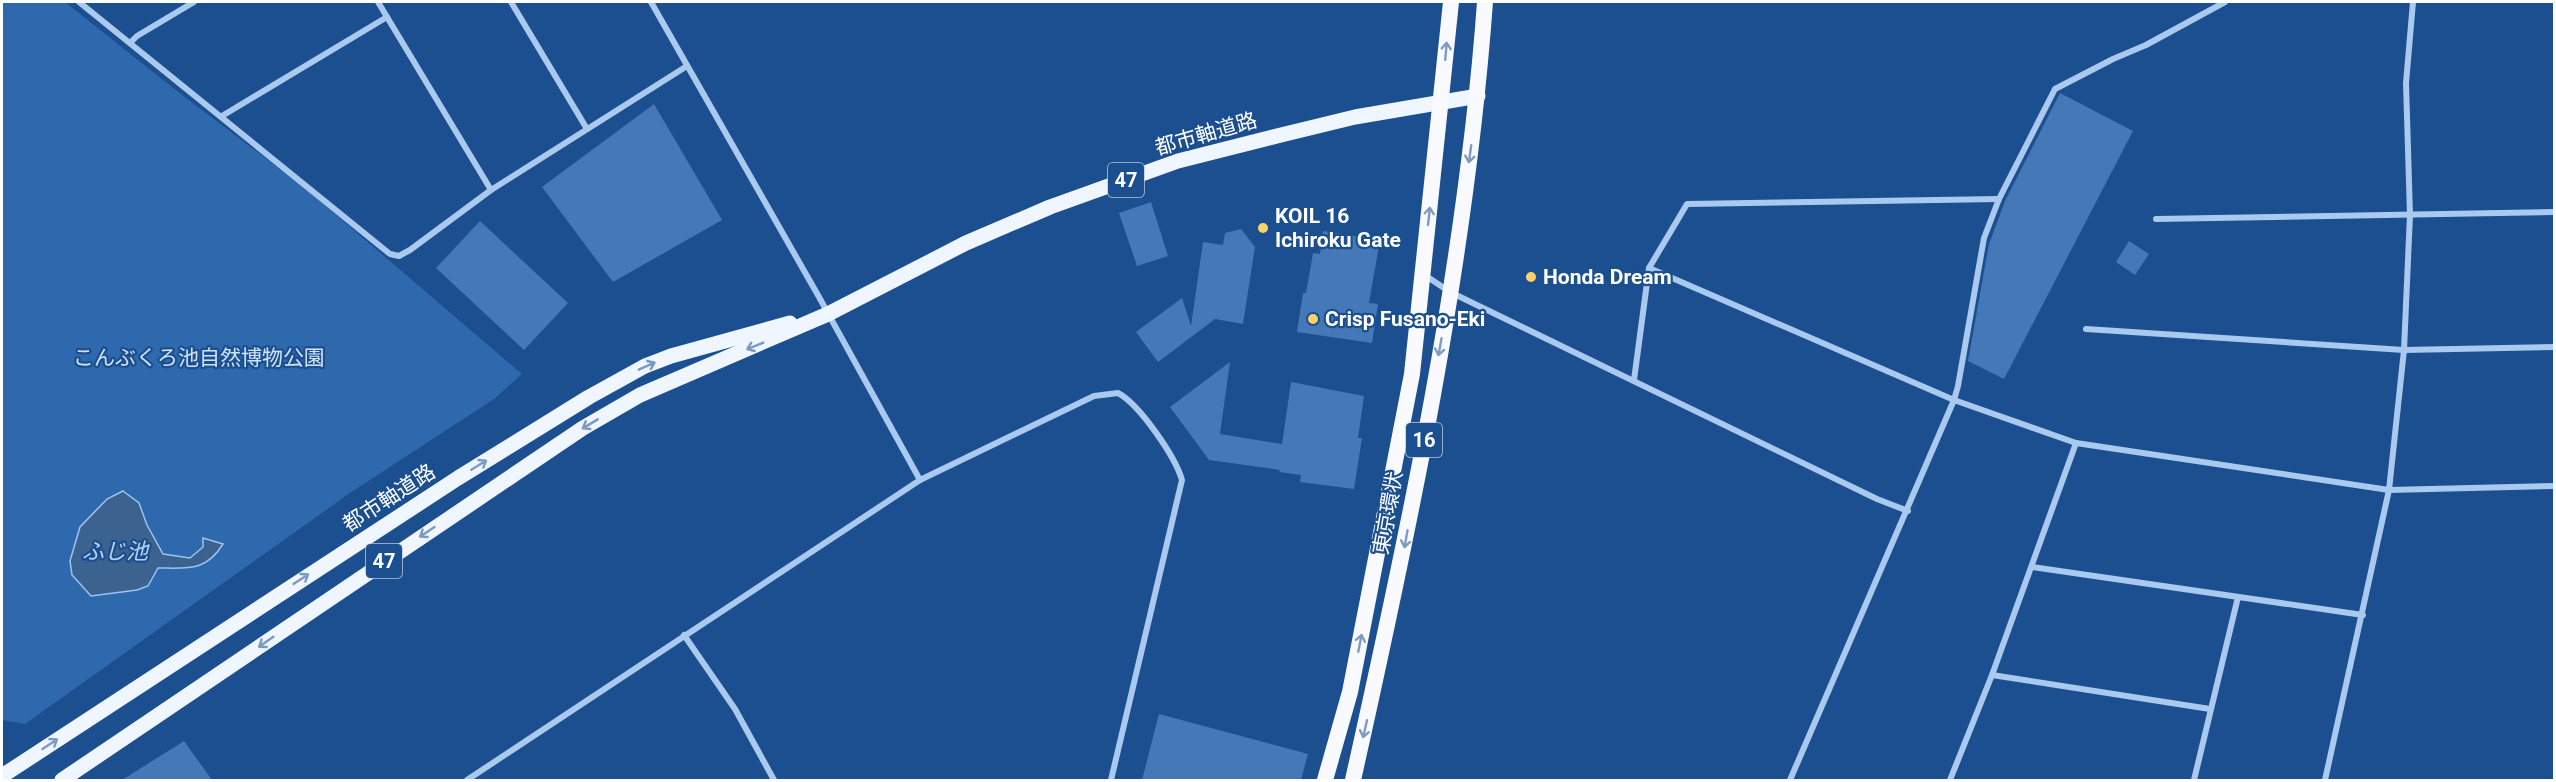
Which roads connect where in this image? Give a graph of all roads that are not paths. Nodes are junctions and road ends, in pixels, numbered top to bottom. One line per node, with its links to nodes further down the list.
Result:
1 (79, 2): 11 (street)
2 (194, 2): 11 (street)
3 (378, 2): 10 (street)
4 (511, 2): 16 (street)
5 (651, 2): 12 (street)
6 (1451, 2): 14 (highway, 東京環状 / 16, one-way to 6)
7 (1485, 2): 13 (highway, 東京環状 / 16)
8 (2225, 2): 18 (street)
9 (2413, 2): 20 (street)
10 (387, 17): 15 (street); 17 (street)
11 (130, 43): 15 (street)
12 (687, 66): 16 (street); 25 (street)
13 (1478, 96): 14 (main road, 都市軸道路 / 47); 24 (highway, 東京環状 / 16, one-way to 24)
14 (1442, 101): 23 (highway, 東京環状 / 16, one-way to 14); 25 (main road, 都市軸道路 / 47)
15 (222, 116): 17 (street)
16 (587, 129): 17 (street)
17 (491, 190)
18 (1999, 199): 22 (street); 30 (street)
19 (2554, 212): 20 (street)
20 (2410, 215): 21 (street); 28 (street)
21 (2156, 219)
22 (1648, 268): 29 (street); 30 (street)
23 (1423, 274): 24 (street); 47 (highway, 東京環状 / 16, one-way to 23)
24 (1450, 292): 29 (street); 48 (highway, 東京環状 / 16, one-way to 48)
25 (828, 314): 32 (street); 42 (main road, 都市軸道路 / 47, one-way to 25); 43 (main road, 都市軸道路 / 47, one-way to 43)
26 (2086, 328): 28 (street)
27 (2554, 347): 28 (street)
28 (2404, 350): 34 (street)
29 (1634, 380): 35 (street)
30 (1954, 400): 31 (street); 35 (street)
31 (2076, 443): 34 (street); 36 (street)
32 (920, 480): 39 (street); 46 (street)
33 (2554, 486): 34 (street)
34 (2389, 490): 38 (street)
35 (1908, 511): 49 (street)
36 (2032, 567): 37 (street); 40 (street)
37 (2238, 597): 38 (street); 41 (street)
38 (2363, 615): 52 (street)
39 (684, 635): 44 (street); 45 (street)
40 (1992, 675): 41 (street); 50 (street)
41 (2210, 709): 51 (street)
42 (2, 776)
43 (62, 780)
44 (467, 780)
45 (774, 780)
46 (1111, 780)
47 (1324, 780)
48 (1353, 780)
49 (1791, 780)
50 (1950, 780)
51 (2194, 780)
52 (2325, 780)

